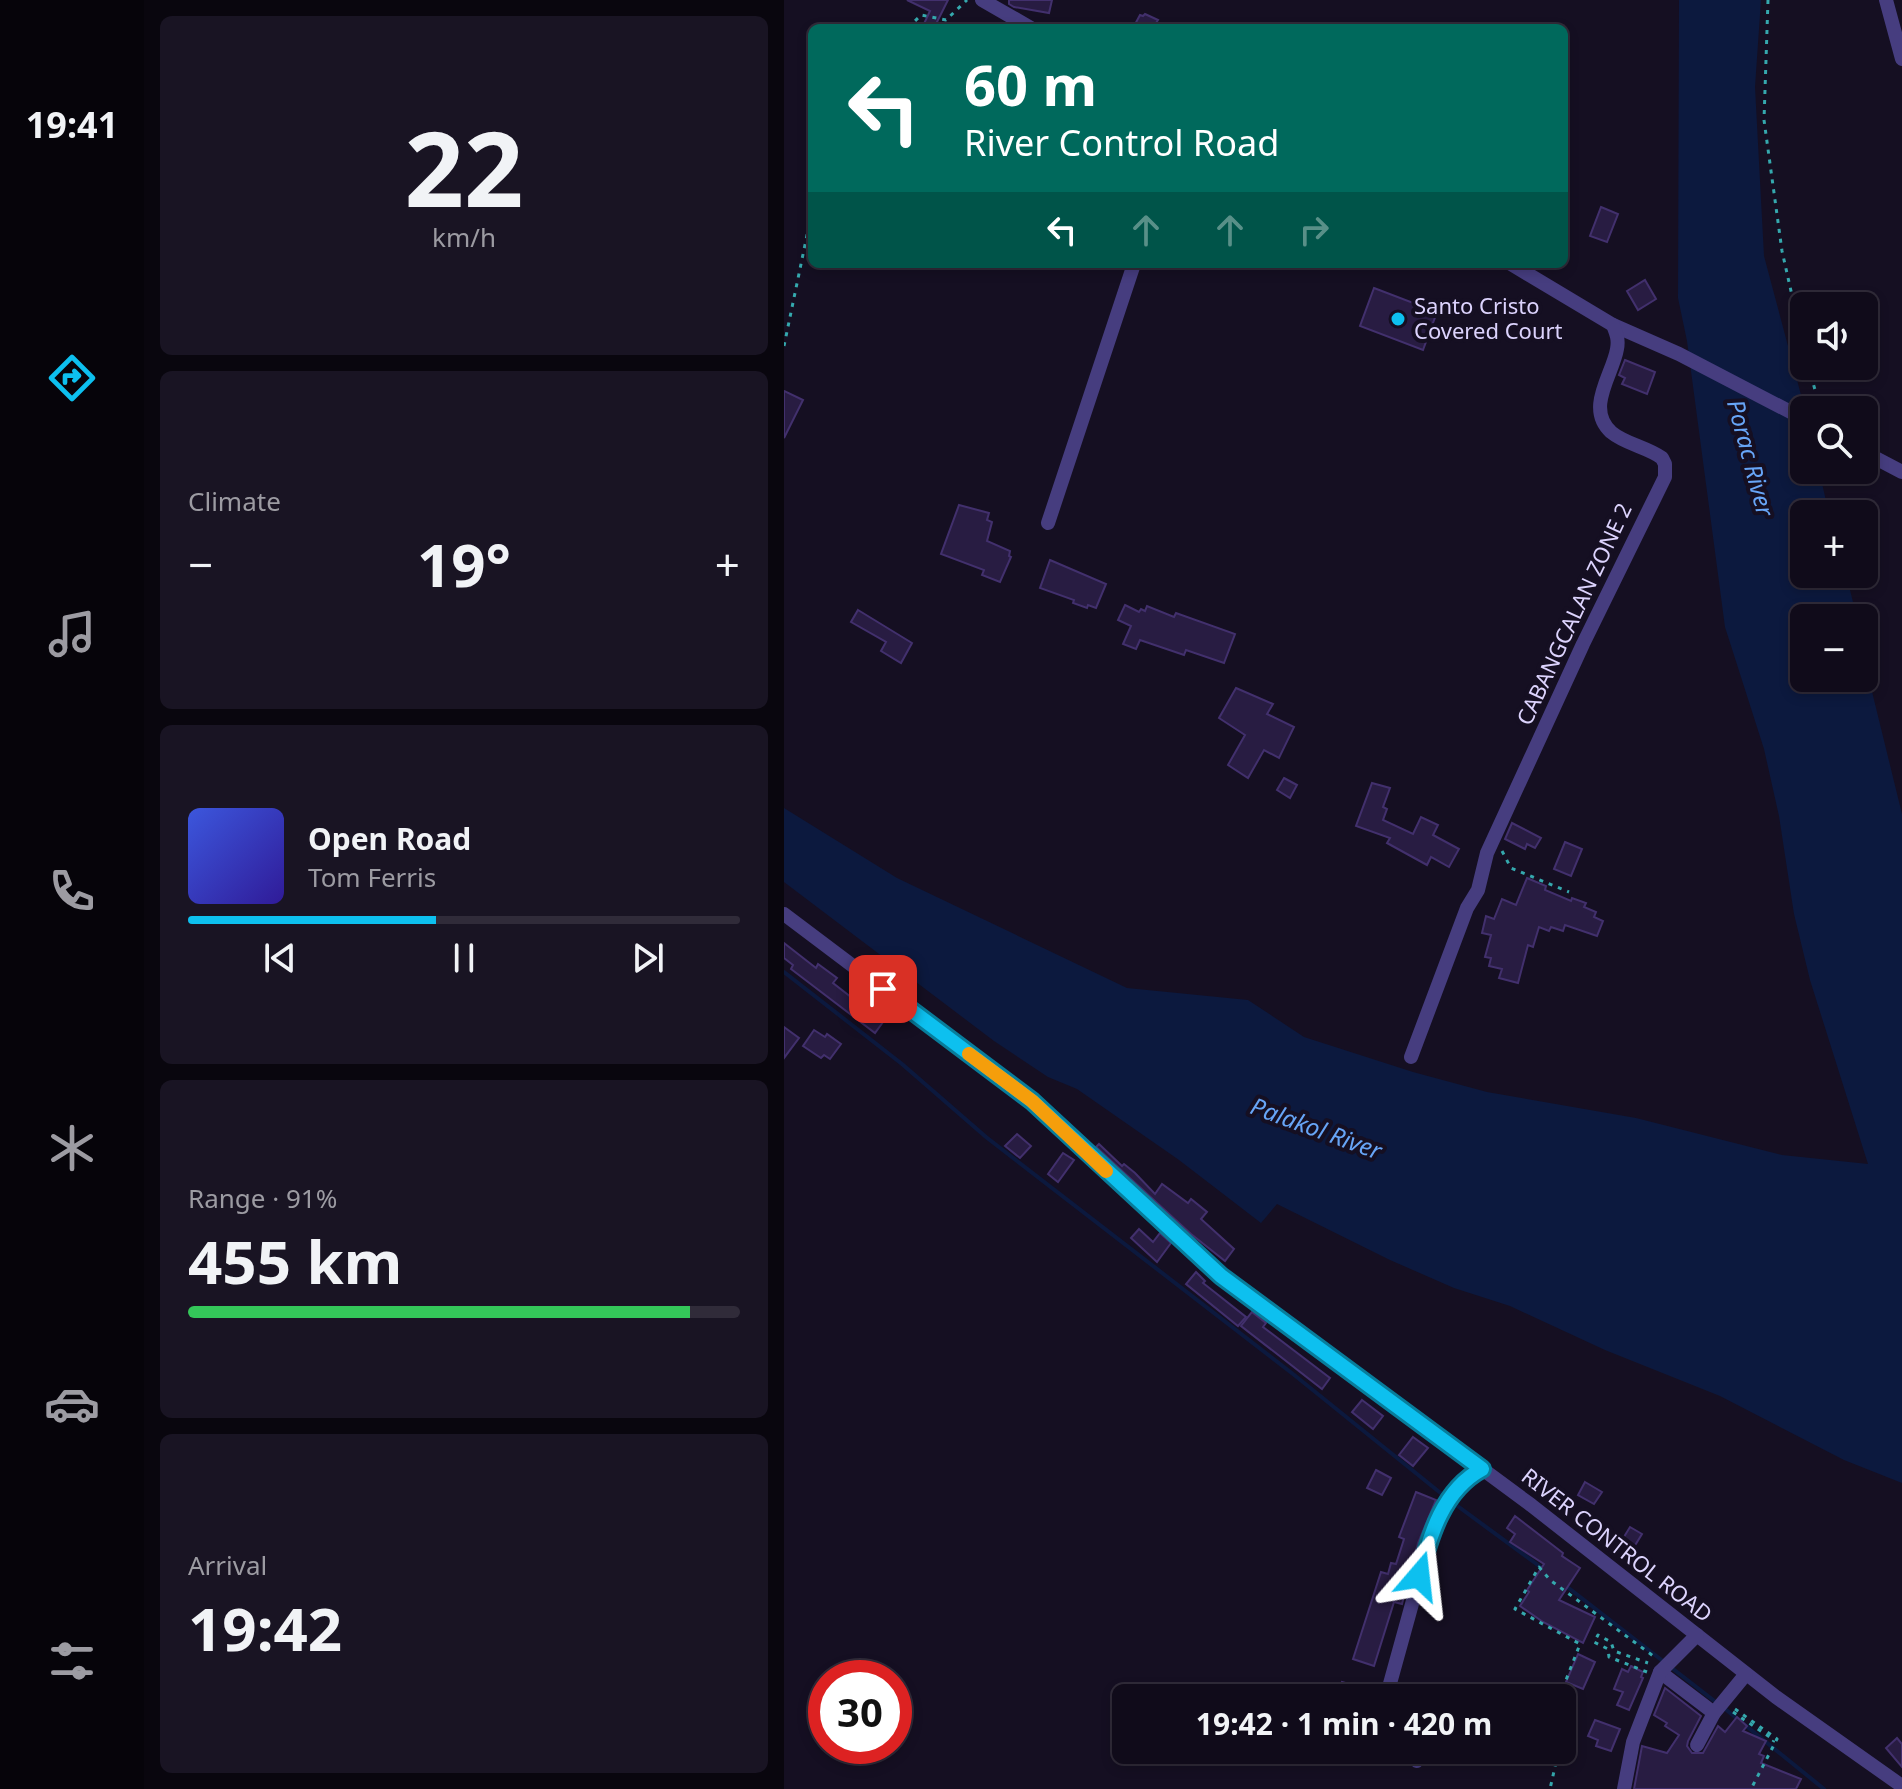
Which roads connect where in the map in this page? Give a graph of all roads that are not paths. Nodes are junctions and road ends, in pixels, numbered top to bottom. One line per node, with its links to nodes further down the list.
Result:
1 (982, 0): 3 (street)
2 (1886, 0): 4 (street)
3 (1024, 24)
4 (1902, 59)
5 (1133, 268): 11 (street)
6 (1518, 268): 7 (street)
7 (1613, 325): 8 (street); 13 (street, CABANGCALAN ZONE 2)
8 (1790, 412)
9 (1878, 459): 10 (street)
10 (1902, 472)
11 (1048, 523)
12 (784, 914): 14 (street, RIVER CONTROL ROAD)
13 (1411, 1057)
14 (1482, 1469): 15 (street, RIVER CONTROL ROAD); 18 (street)
15 (1697, 1635): 16 (street); 17 (street, RIVER CONTROL ROAD)
16 (1659, 1669): 19 (street); 22 (street)
17 (1746, 1674): 19 (street); 21 (street, RIVER CONTROL ROAD)
18 (1390, 1684)
19 (1714, 1713): 20 (street)
20 (1697, 1745)
21 (1902, 1786)
22 (1624, 1789)

